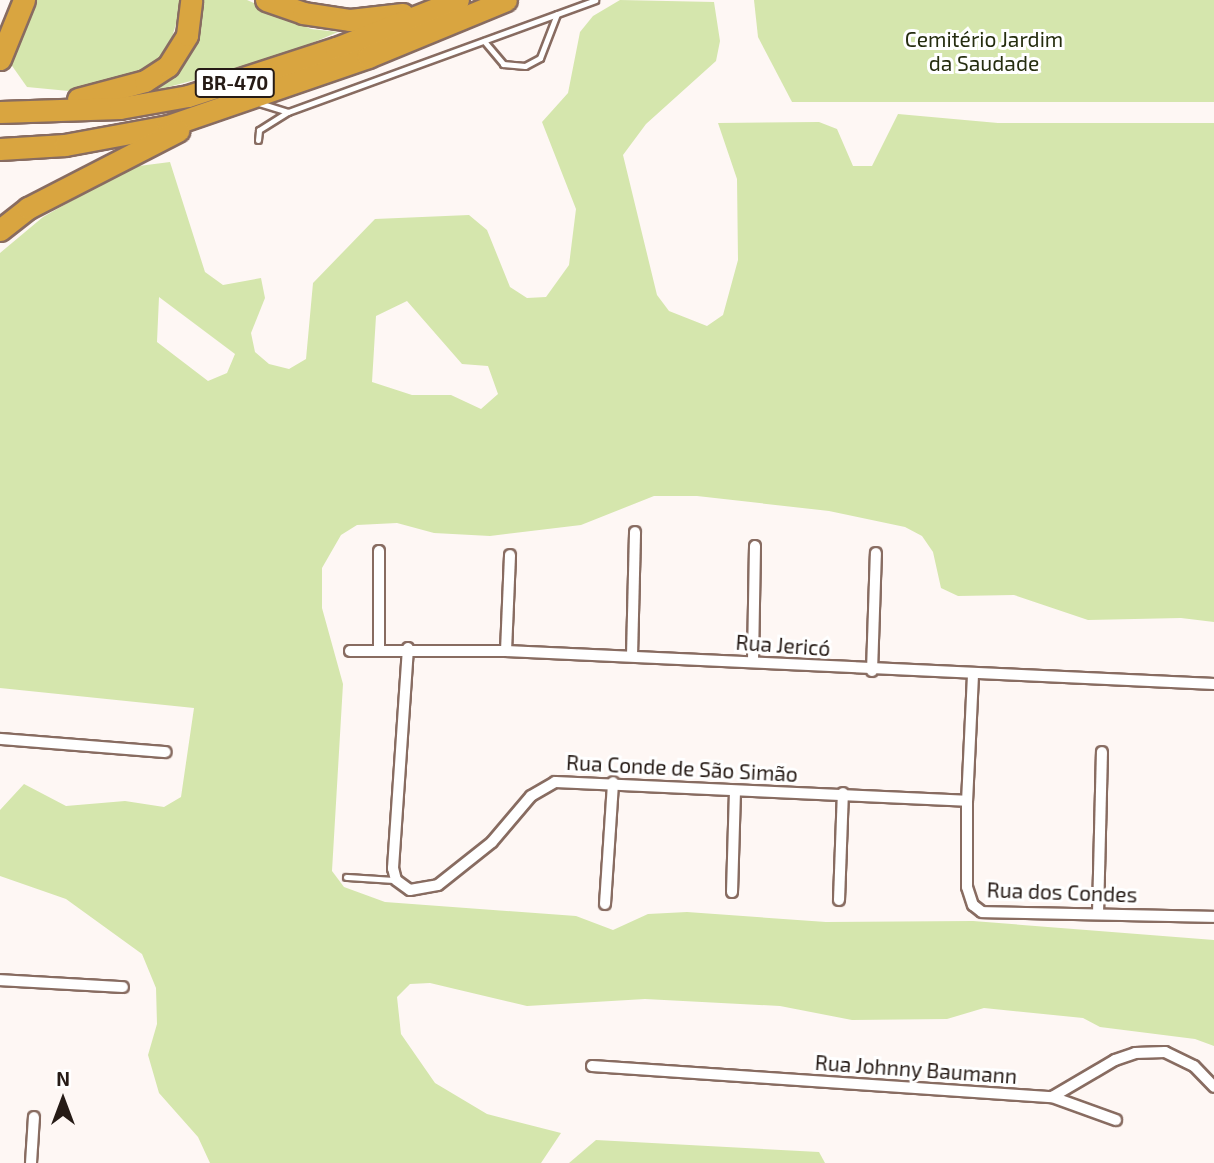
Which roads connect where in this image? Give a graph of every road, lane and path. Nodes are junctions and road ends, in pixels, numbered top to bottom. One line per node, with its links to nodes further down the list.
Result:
1 (14, 0): 11 (highway)
2 (24, 0): 11 (highway)
3 (191, 0): 14 (highway)
4 (266, 0): 5 (highway)
5 (452, 0)
6 (458, 0): 14 (highway, BR-470)
7 (506, 0): 12 (highway, BR-470)
8 (595, 0): 9 (lane)
9 (557, 14): 10 (lane); 10 (lane)
10 (484, 41): 15 (lane)
11 (1, 48)
12 (246, 100): 13 (highway, BR-470); 15 (lane)
13 (222, 108): 17 (highway, BR-470); 18 (highway)
14 (0, 112)
15 (288, 112): 16 (lane)
16 (258, 140)
17 (0, 149)
18 (0, 230)
19 (635, 532): 28 (street)
20 (755, 546): 29 (street)
21 (379, 551): 24 (street)
22 (876, 553): 30 (street)
23 (510, 555): 27 (street)
24 (379, 648): 25 (street, Rua Jericó); 26 (street, Rua Jericó)
25 (408, 648): 27 (street, Rua Jericó); 41 (street)
26 (350, 651)
27 (506, 651): 28 (street, Rua Jericó)
28 (632, 656): 29 (street, Rua Jericó)
29 (753, 661): 30 (street, Rua Jericó)
30 (872, 671): 31 (street, Rua Jericó)
31 (973, 675): 32 (street, Rua Jericó); 39 (street, Rua dos Condes)
32 (1214, 684)
33 (0, 738): 34 (street)
34 (164, 752)
35 (1102, 752): 45 (street)
36 (613, 782): 37 (street, Rua Conde de São Simão); 41 (street, Rua Conde de São Simão); 44 (street)
37 (735, 793): 38 (street, Rua Conde de São Simão); 42 (street)
38 (843, 793): 39 (street, Rua Conde de São Simão); 43 (street)
39 (967, 801): 45 (street, Rua dos Condes)
40 (346, 877): 41 (lane)
41 (396, 880)
42 (732, 892)
43 (839, 900)
44 (605, 904)
45 (1098, 914): 46 (street, Rua dos Condes)
46 (1214, 917)
47 (0, 980): 48 (street)
48 (123, 987)
49 (592, 1066): 51 (street, Rua Johnny Baumann)
50 (1214, 1087): 51 (street)
51 (1052, 1097): 53 (street, Rua Johnny Baumann)
52 (34, 1117): 54 (street)
53 (1116, 1120)
54 (31, 1163)

